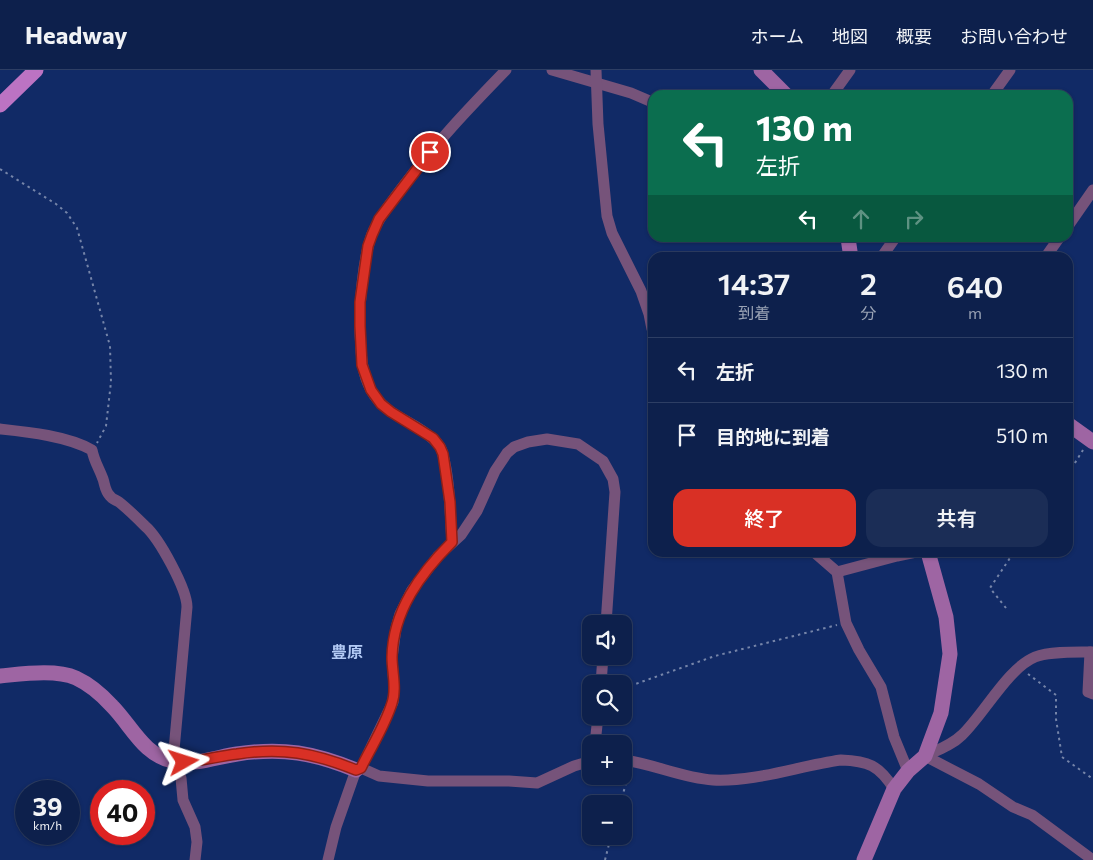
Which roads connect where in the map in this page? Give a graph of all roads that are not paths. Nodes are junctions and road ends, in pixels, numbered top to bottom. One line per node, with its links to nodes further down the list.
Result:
1 (36, 70): 13 (main road)
2 (506, 70): 20 (street)
3 (552, 70): 8 (street)
4 (596, 70): 8 (street)
5 (761, 70): 9 (street)
6 (850, 70): 10 (street)
7 (1010, 70): 11 (street)
8 (596, 83): 12 (street); 16 (street)
9 (781, 90)
10 (836, 90)
11 (996, 90)
12 (648, 101)
13 (0, 105)
14 (1093, 190): 15 (street)
15 (1073, 219)
16 (648, 312)
17 (1073, 428): 19 (street)
18 (0, 430): 31 (street)
19 (1092, 441)
20 (452, 542): 25 (street); 33 (street)
21 (820, 557): 24 (street)
22 (893, 557): 24 (street)
23 (929, 557): 29 (street)
24 (838, 572): 34 (street)
25 (607, 615)
26 (1092, 652): 28 (street); 29 (street)
27 (0, 676): 31 (street)
28 (1093, 694)
29 (926, 756): 34 (street); 39 (street)
30 (632, 761): 35 (street)
31 (173, 762): 33 (street); 36 (street)
32 (582, 764): 33 (street)
33 (358, 769): 37 (street)
34 (908, 771): 35 (street)
35 (894, 789): 38 (street)
36 (194, 860)
37 (328, 860)
38 (864, 860)
39 (1093, 860)

